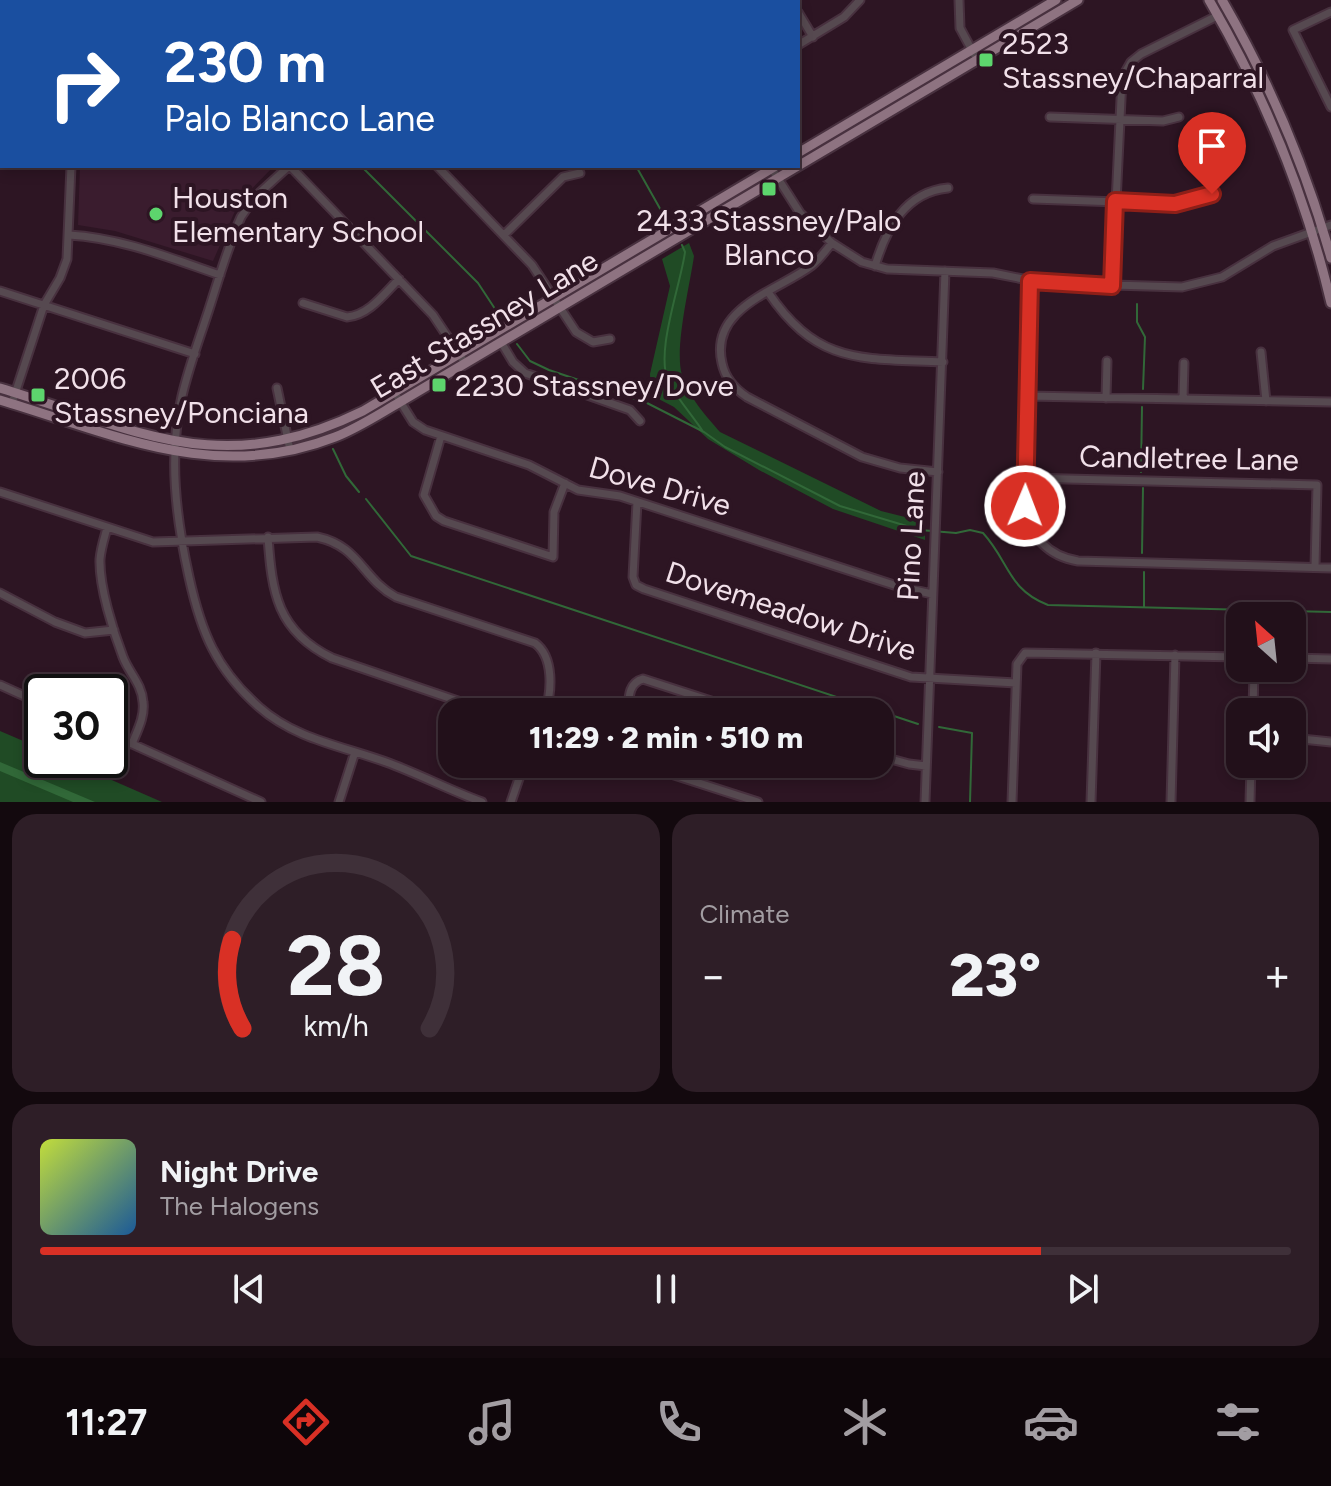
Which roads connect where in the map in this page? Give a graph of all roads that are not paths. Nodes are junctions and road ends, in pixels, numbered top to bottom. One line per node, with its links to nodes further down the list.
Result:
1 (860, 0): 11 (street)
2 (959, 0): 13 (street)
3 (1056, 0): 13 (main road)
4 (1209, 0): 10 (main road)
5 (1222, 0): 7 (main road)
6 (1071, 2): 14 (main road, East Stassney Lane)
7 (1228, 10): 10 (street); 36 (main road)
8 (1331, 12): 15 (street)
9 (800, 15): 11 (street)
10 (1218, 15): 18 (street); 37 (main road)
11 (813, 37): 12 (street)
12 (800, 44)
13 (972, 50): 14 (street); 19 (main road)
14 (978, 60): 20 (main road, East Stassney Lane)
15 (1331, 107)
16 (1050, 117): 18 (street)
17 (1179, 117): 18 (street)
18 (1119, 120): 35 (street)
19 (800, 152)
20 (800, 164)
21 (71, 168): 38 (street)
22 (287, 168): 44 (street)
23 (291, 168): 45 (street)
24 (439, 168): 30 (street)
25 (450, 168): 30 (street)
26 (771, 168): 50 (main road, East Stassney Lane)
27 (773, 168): 31 (street)
28 (794, 168): 31 (main road, East Stassney Lane)
29 (580, 173): 39 (street)
30 (444, 174): 39 (street)
31 (777, 178): 40 (street); 54 (main road, East Stassney Lane)
32 (948, 188): 42 (street)
33 (1212, 194): 35 (street)
34 (1033, 199): 35 (street)
35 (1115, 201): 47 (street)
36 (1327, 226): 37 (street); 41 (main road)
37 (1312, 231): 47 (street); 52 (main road)
38 (69, 235): 44 (street); 53 (street)
39 (504, 235): 50 (street)
40 (832, 243): 42 (street); 49 (street)
41 (1331, 258)
42 (875, 266): 43 (street)
43 (945, 271): 46 (street); 61 (street, Pino Lane)
44 (220, 275): 58 (street)
45 (399, 279): 51 (street); 59 (street)
46 (1030, 281): 47 (street); 66 (street)
47 (1112, 286)
48 (0, 291): 53 (street)
49 (768, 292): 61 (street); 79 (street)
50 (553, 298): 54 (street); 59 (main road, East Stassney Lane)
51 (303, 303)
52 (1331, 303)
53 (44, 305): 58 (street); 65 (street)
54 (559, 308): 55 (street); 56 (main road, East Stassney Lane)
55 (610, 339)
56 (504, 340): 59 (main road, East Stassney Lane); 74 (street)
57 (1261, 352): 71 (street)
58 (195, 354): 77 (street)
59 (463, 358): 67 (main road, East Stassney Lane)
60 (1107, 361): 68 (street)
61 (943, 362): 79 (street, Pino Lane)
62 (1184, 363): 69 (street)
63 (0, 388): 65 (main road, East Stassney Lane)
64 (277, 388): 76 (street)
65 (15, 392): 73 (street); 77 (main road, East Stassney Lane)
66 (1028, 396): 68 (street); 80 (street)
67 (398, 397): 75 (street, Dove Drive); 76 (main road, East Stassney Lane); 78 (main road, East Stassney Lane)
68 (1106, 398): 69 (street)
69 (1183, 399): 71 (street)
70 (0, 400): 73 (main road, East Stassney Lane)
71 (1266, 401): 72 (street)
72 (1331, 402)
73 (12, 403): 77 (main road, East Stassney Lane)
74 (640, 421)
75 (441, 436): 81 (street, Dove Drive); 81 (street)
76 (288, 439): 77 (main road, East Stassney Lane); 78 (street)
77 (175, 448): 78 (main road, East Stassney Lane); 86 (street)
78 (290, 450)
79 (938, 472): 90 (street, Pino Lane)
80 (1026, 478): 87 (street); 87 (street, Candletree Lane)
81 (565, 483): 83 (street, Dove Drive)
82 (0, 492): 84 (street)
83 (637, 502): 90 (street, Dove Drive); 97 (street, Dovemeadow Drive)
84 (107, 528): 86 (street); 91 (street)
85 (268, 537): 86 (street); 101 (street); 102 (street)
86 (181, 540): 109 (street)
87 (1315, 567): 88 (street)
88 (1331, 568)
89 (0, 593): 91 (street)
90 (932, 594): 97 (street, Pino Lane)
91 (114, 630): 108 (street)
92 (1096, 653): 93 (street); 98 (street); 122 (street)
93 (1175, 655): 94 (street); 123 (street)
94 (1226, 657)
95 (1306, 658): 96 (street)
96 (1331, 659)
97 (929, 679): 98 (street, Dovemeadow Drive); 111 (street, Pino Lane)
98 (1016, 683): 121 (street)
99 (0, 685): 100 (street)
100 (24, 696)
101 (449, 698)
102 (546, 698)
103 (630, 698): 104 (street)
104 (702, 698)
105 (1306, 739): 107 (street)
106 (128, 742): 108 (street)
107 (1331, 742)
108 (132, 744): 115 (street)
109 (355, 752): 116 (street); 117 (street)
110 (894, 760): 111 (street)
111 (926, 766): 120 (street, Pino Lane)
112 (519, 778): 118 (street)
113 (683, 778): 119 (street)
114 (1251, 778): 124 (street)
115 (261, 802)
116 (339, 802)
117 (482, 802)
118 (511, 802)
119 (758, 802)
120 (925, 802)
121 (1012, 802)
122 (1091, 802)
123 (1171, 802)
124 (1250, 802)

